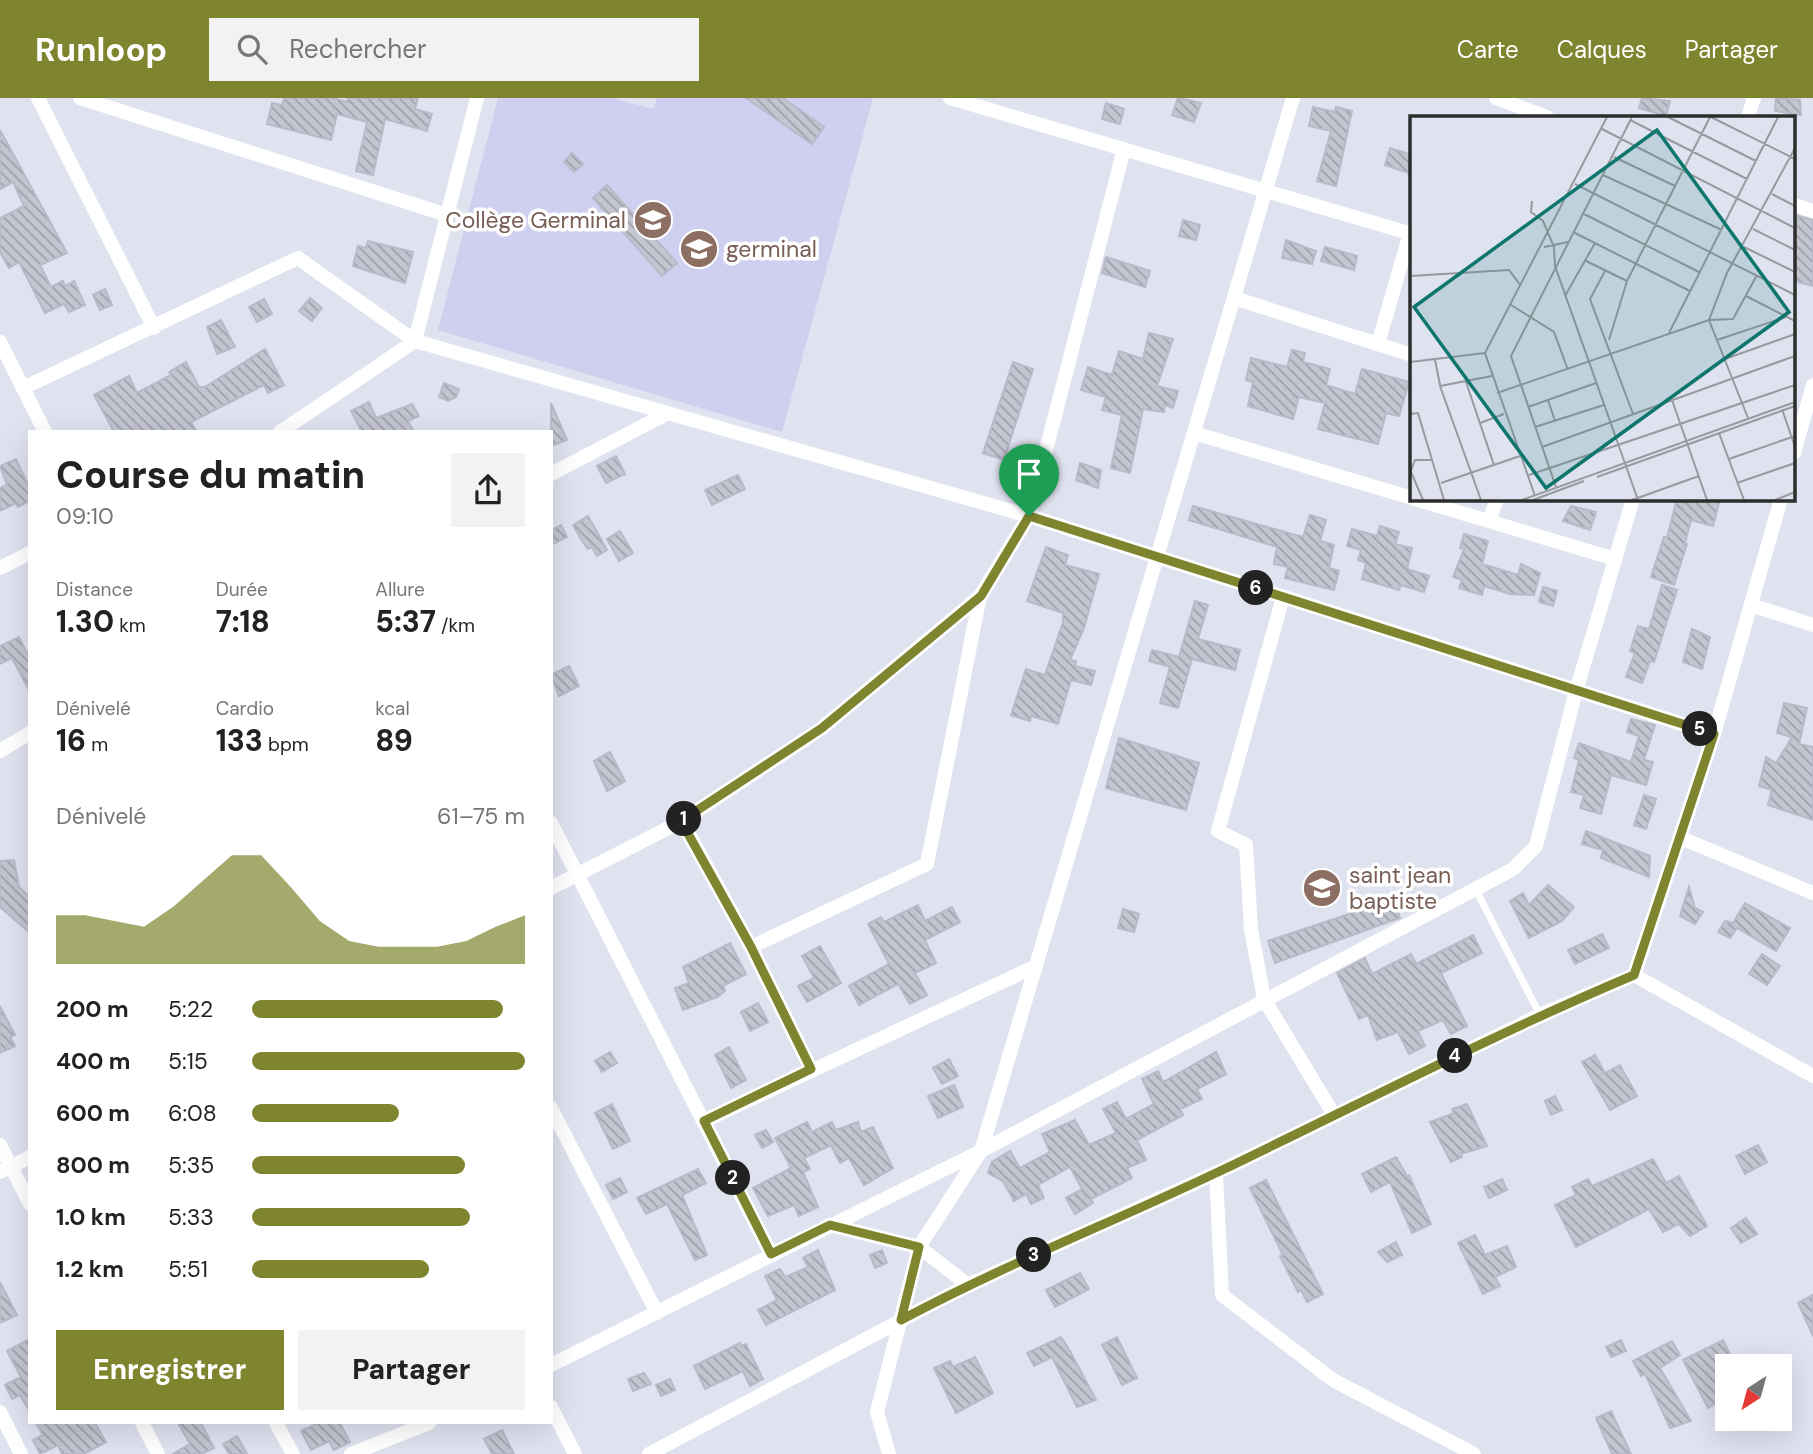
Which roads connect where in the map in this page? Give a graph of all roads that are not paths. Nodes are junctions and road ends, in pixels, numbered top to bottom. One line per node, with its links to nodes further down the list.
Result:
1 (38, 98): 18 (street)
2 (80, 98): 14 (street)
3 (477, 98): 14 (street)
4 (950, 98): 10 (street)
5 (1293, 98): 11 (street)
6 (1496, 98): 8 (street)
7 (1754, 98): 9 (street)
8 (1544, 116)
9 (1748, 116)
10 (1124, 149): 11 (street); 36 (street)
11 (1266, 191): 15 (street); 17 (street)
12 (1796, 206): 13 (street)
13 (1813, 211)
14 (447, 215): 19 (street)
15 (1410, 233)
16 (1410, 236): 21 (street)
17 (1234, 298): 21 (street); 28 (street)
18 (154, 328): 19 (street); 24 (street)
19 (415, 341): 25 (street); 27 (street)
20 (0, 342): 24 (street)
21 (1378, 344): 22 (street)
22 (1410, 354)
23 (1813, 385): 29 (street)
24 (23, 388): 26 (street)
25 (668, 413): 30 (street); 36 (street)
26 (44, 430)
27 (283, 430)
28 (1194, 433): 31 (street); 39 (street)
29 (1796, 446)
30 (553, 473)
31 (1410, 497)
32 (1420, 500): 37 (street)
33 (1497, 500): 37 (street)
34 (1633, 500): 40 (street)
35 (1781, 500): 44 (street)
36 (1029, 516): 39 (street); 42 (street)
37 (1489, 521): 40 (street)
38 (28, 554): 41 (street)
39 (1157, 557): 43 (street); 58 (street)
40 (1615, 559): 46 (street)
41 (0, 568)
42 (981, 596): 50 (street); 57 (street)
43 (1283, 597): 46 (street); 60 (street)
44 (1751, 605): 45 (street); 48 (street)
45 (1813, 625)
46 (1576, 691): 48 (street); 55 (street)
47 (28, 734): 49 (street)
48 (1714, 734): 52 (street)
49 (0, 751)
50 (681, 821): 53 (street); 57 (street)
51 (553, 827): 53 (street)
52 (1681, 838): 56 (street); 59 (street)
53 (578, 874): 54 (street); 66 (street)
54 (553, 887)
55 (1476, 890): 60 (street); 61 (lane)
56 (1813, 893)
57 (751, 947): 62 (street)
58 (1036, 966): 62 (street); 68 (street)
59 (1634, 975): 61 (street); 63 (street)
60 (1264, 999): 65 (street); 68 (street)
61 (1540, 1015): 65 (street)
62 (811, 1069): 66 (street)
63 (1813, 1076)
64 (553, 1112): 77 (street)
65 (1334, 1115): 71 (street)
66 (704, 1121): 75 (street)
67 (0, 1145): 70 (street)
68 (981, 1151): 73 (street); 74 (street)
69 (28, 1158): 70 (street)
70 (5, 1169): 72 (street)
71 (1216, 1173): 76 (street); 92 (street)
72 (28, 1201)
73 (830, 1225): 74 (street); 75 (street)
74 (919, 1247): 76 (street); 78 (street)
75 (771, 1254): 77 (street)
76 (968, 1285): 78 (street)
77 (657, 1313): 79 (street)
78 (901, 1320): 90 (street); 91 (street)
79 (553, 1364)
80 (553, 1411): 89 (street)
81 (0, 1412): 85 (street)
82 (143, 1424): 86 (street)
83 (277, 1424): 87 (street)
84 (421, 1424): 88 (street)
85 (22, 1454)
86 (158, 1454)
87 (293, 1454)
88 (351, 1454)
89 (575, 1454)
90 (649, 1454)
91 (889, 1454)
92 (1475, 1454)

